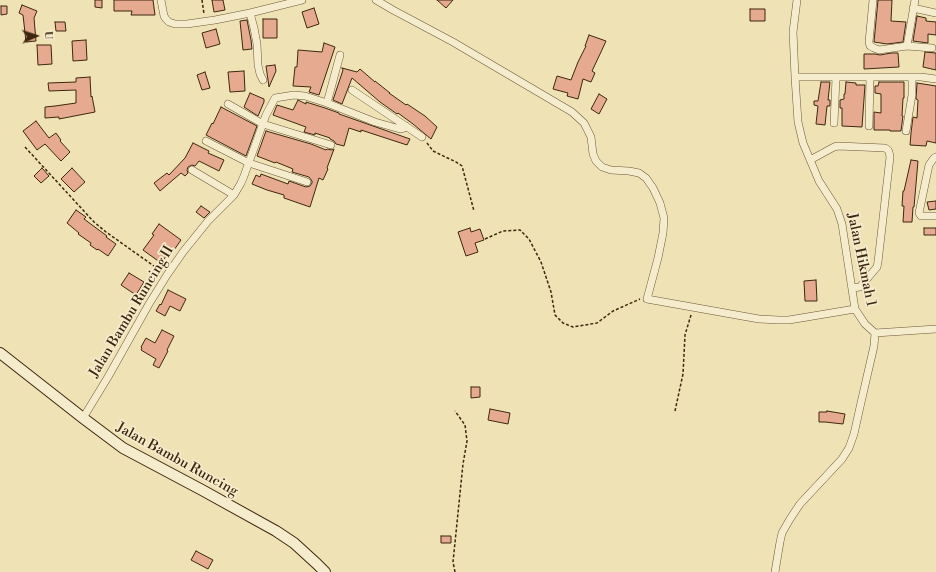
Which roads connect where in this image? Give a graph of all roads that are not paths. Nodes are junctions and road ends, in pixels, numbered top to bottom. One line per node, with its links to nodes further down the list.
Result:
1 (161, 0): 8 (street)
2 (302, 0): 8 (street)
3 (376, 0): 38 (street)
4 (797, 0): 13 (street, Jalan Hikmah 1)
5 (873, 0): 10 (street)
6 (915, 0): 7 (street)
7 (913, 8): 9 (street); 10 (street)
8 (250, 13): 18 (street)
9 (936, 13)
10 (906, 46): 11 (street)
11 (932, 48)
12 (340, 55): 20 (street)
13 (795, 77): 15 (street); 31 (street, Jalan Hikmah 1)
14 (870, 77): 15 (street); 16 (street); 25 (street)
15 (836, 78): 22 (street)
16 (912, 78): 17 (street); 26 (street)
17 (936, 79)
18 (263, 80)
19 (352, 90): 24 (street)
20 (327, 103): 23 (street, Jalan Bambu Runcing II); 24 (street)
21 (228, 104): 23 (street)
22 (834, 123)
23 (264, 124): 29 (street); 32 (street, Jalan Bambu Runcing II)
24 (406, 126): 27 (street)
25 (868, 126)
26 (906, 131)
27 (422, 137)
28 (206, 141): 32 (street)
29 (330, 145)
30 (936, 157): 36 (street)
31 (810, 160): 37 (street, Jalan Hikmah 1); 37 (street)
32 (249, 163): 34 (street); 35 (street, Jalan Bambu Runcing II)
33 (192, 170): 35 (street)
34 (307, 182)
35 (234, 195): 42 (street, Jalan Bambu Runcing II)
36 (936, 216)
37 (852, 288): 38 (street, Jalan Hikmah 1)
38 (855, 309): 40 (street, Jalan Hikmah 1)
39 (936, 329): 40 (street)
40 (875, 333): 44 (street)
41 (0, 353): 42 (street, Jalan Bambu Runcing)
42 (83, 418): 43 (street, Jalan Bambu Runcing)
43 (325, 572)
44 (775, 572)

